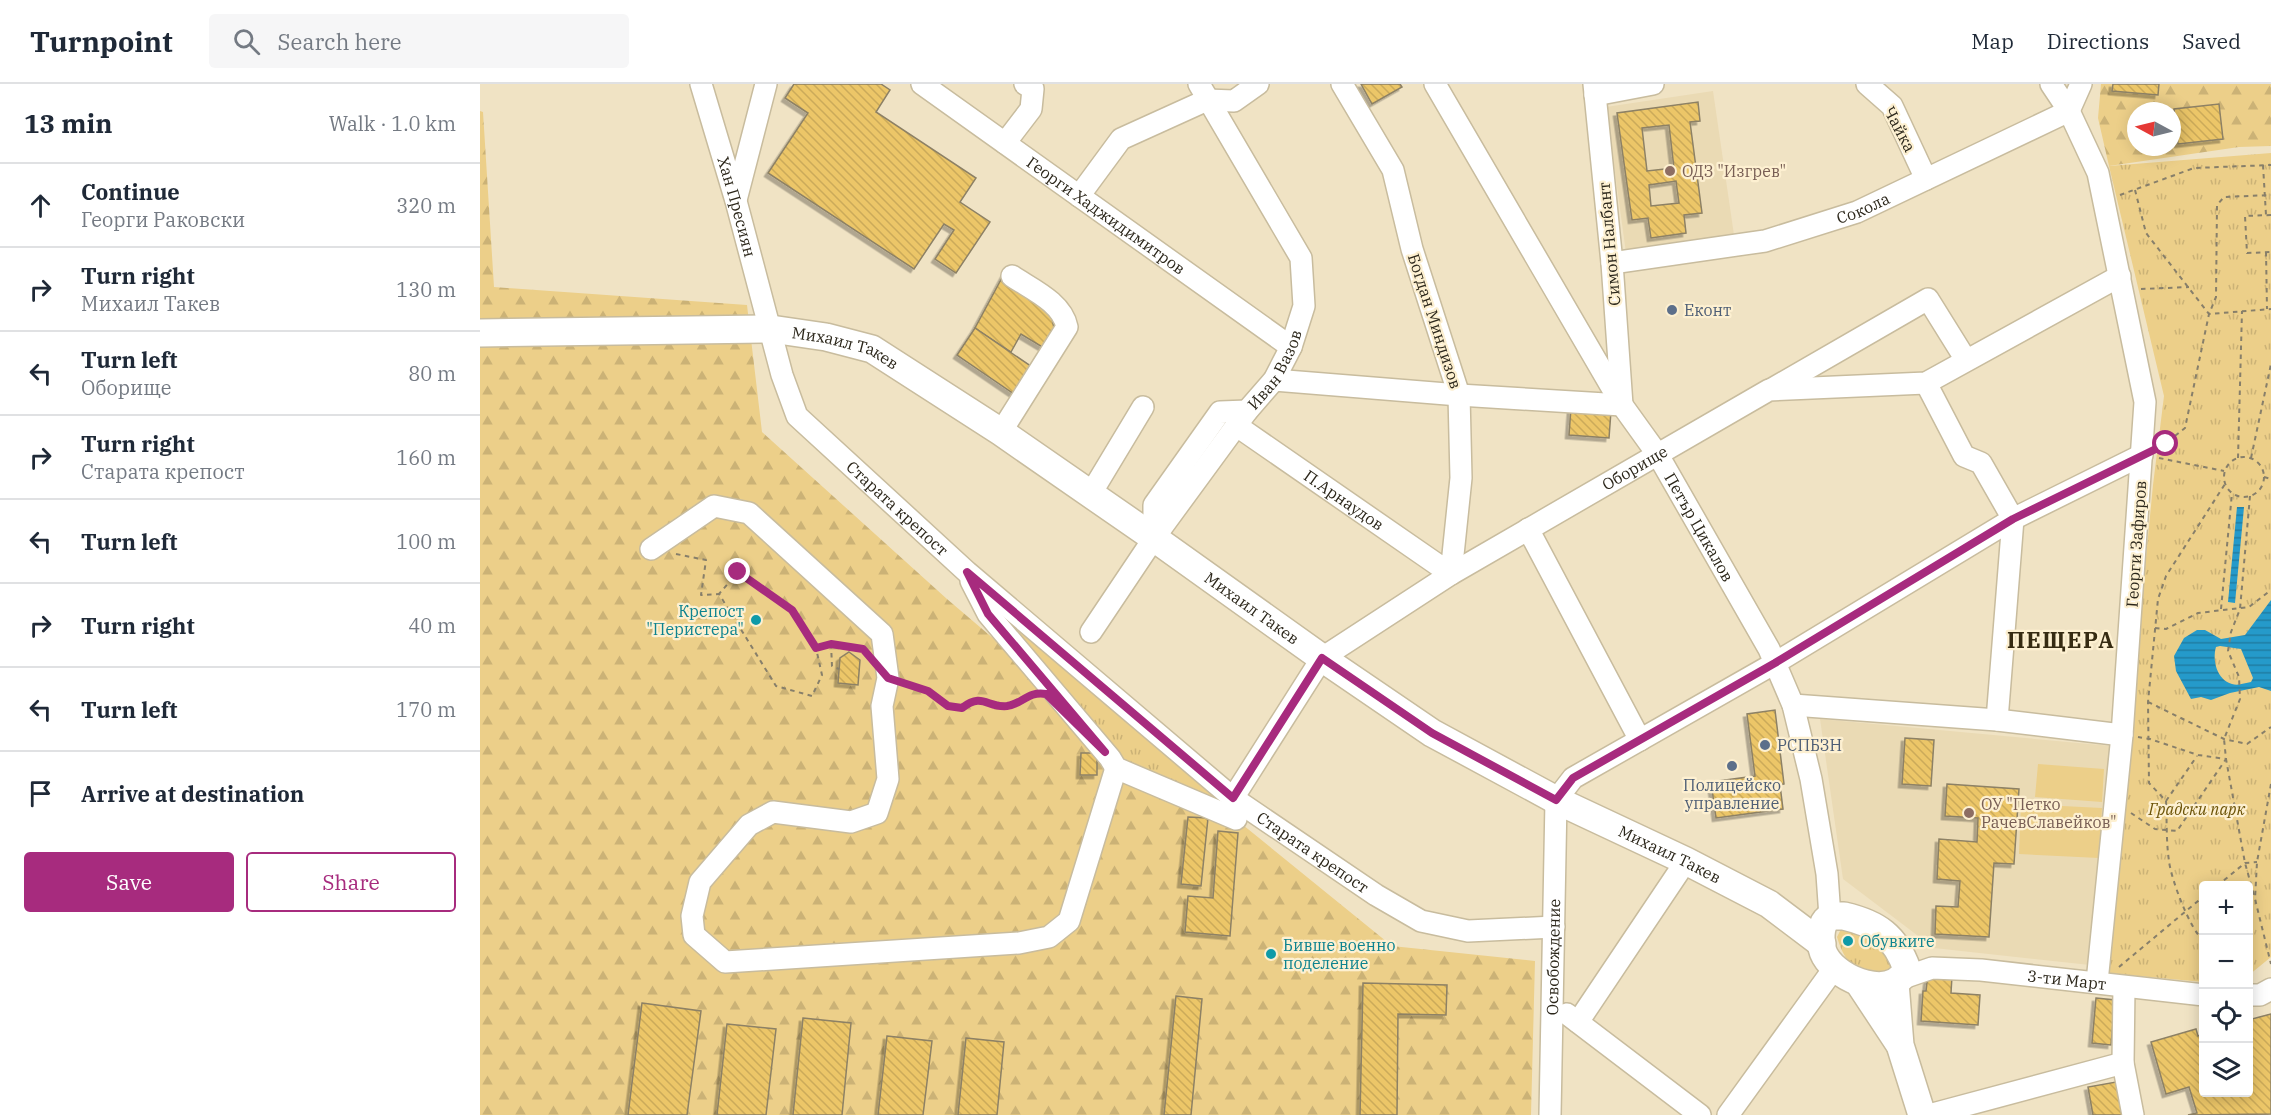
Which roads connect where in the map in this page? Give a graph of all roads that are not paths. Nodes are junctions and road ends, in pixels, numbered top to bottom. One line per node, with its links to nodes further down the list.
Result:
1 (701, 84): 18 (street, Хан Пресиян)
2 (766, 84): 18 (street)
3 (922, 84): 15 (street, Георги Хаджидимитров)
4 (1025, 84): 15 (street)
5 (1258, 84): 13 (street)
6 (1342, 84): 29 (street, Богдан Миндизов)
7 (1435, 84): 30 (street, Петър Цикалов)
8 (1653, 84): 12 (street)
9 (1867, 84): 16 (street, Чайка)
10 (2051, 84): 14 (street, Георги Зафиров)
11 (2081, 84): 14 (street)
12 (1594, 90): 19 (street, Симон Налбант)
13 (1203, 92): 17 (street); 24 (street, Иван Вазов)
14 (2069, 111): 16 (street, Сокола); 21 (street, Георги Зафиров)
15 (1005, 143): 17 (street, Георги Хаджидимитров)
16 (1926, 179): 19 (street, Сокола)
17 (1079, 196): 24 (street, Георги Хаджидимитров)
18 (736, 201): 22 (street, Хан Пресиян)
19 (1612, 263): 30 (street, Симон Налбант)
20 (1012, 276): 33 (street)
21 (2121, 282): 25 (street, Оборище); 35 (street, Георги Зафиров)
22 (771, 328): 23 (main road, Михаил Такев); 33 (main road, Михаил Такев); 41 (street, Старата крепост)
23 (480, 333)
24 (1291, 347): 26 (street, Иван Вазов)
25 (1966, 360): 27 (street, Оборище); 28 (street)
26 (1274, 380): 29 (street); 32 (street, Иван Вазов)
27 (1926, 383): 28 (street, Оборище); 37 (street)
28 (1769, 390): 34 (street, Оборище)
29 (1459, 395): 30 (street); 42 (street, Богдан Миндизов)
30 (1622, 405): 34 (street, Петър Цикалов)
31 (1143, 407): 36 (street)
32 (1242, 418): 39 (street, Иван Вазов); 42 (street, П.Арнаудов)
33 (1001, 432): 36 (main road, Михаил Такев)
34 (1658, 455): 38 (street, Оборище); 45 (street, Петър Цикалов)
35 (2142, 455): 37 (street); 48 (street, Георги Зафиров)
36 (1089, 495): 39 (main road, Михаил Такев)
37 (2013, 519): 45 (street); 47 (street)
38 (1528, 530): 42 (street, Оборище); 49 (street)
39 (1154, 538): 43 (street, Иван Вазов); 44 (main road, Михаил Такев)
40 (651, 549): 50 (street)
41 (967, 572): 50 (street); 52 (street, Старата крепост)
42 (1451, 574): 44 (street, Оборище)
43 (1091, 632)
44 (1322, 658): 51 (main road, Михаил Такев); 52 (street, Оборище)
45 (1775, 663): 46 (street, Петър Цикалов); 49 (street)
46 (1793, 705): 47 (street); 54 (street, Петър Цикалов)
47 (1997, 720): 48 (street)
48 (2122, 735): 59 (street, Георги Зафиров)
49 (1640, 740): 51 (street)
50 (1116, 768): 52 (street)
51 (1556, 800): 53 (main road, Михаил Такев); 56 (street, Освобождение)
52 (1234, 808): 56 (street, Старата крепост)
53 (1686, 861): 57 (main road, Михаил Такев); 66 (street)
54 (1827, 874): 55 (street, Петър Цикалов); 57 (street, Петър Цикалов)
55 (1861, 920): 57 (main road); 58 (main road)
56 (1554, 927): 65 (street, Освобождение)
57 (1828, 937): 60 (main road, Михаил Такев); 71 (street)
58 (1900, 971): 59 (street, 3-ти Март); 60 (main road); 67 (main road)
59 (2097, 982): 61 (street, 3-ти Март)
60 (1859, 983): 67 (main road)
61 (2124, 987): 63 (street, 3-ти Март); 68 (street)
62 (2271, 988): 64 (street)
63 (2199, 994)
64 (2253, 995)
65 (1552, 1003): 66 (street); 69 (street, Освобождение)
66 (1578, 1022): 70 (street)
67 (1900, 1045): 72 (main road)
68 (2122, 1063): 73 (street); 74 (street)
69 (1550, 1115)
70 (1700, 1115)
71 (1728, 1115)
72 (1922, 1115)
73 (1929, 1115)
74 (2133, 1115)

